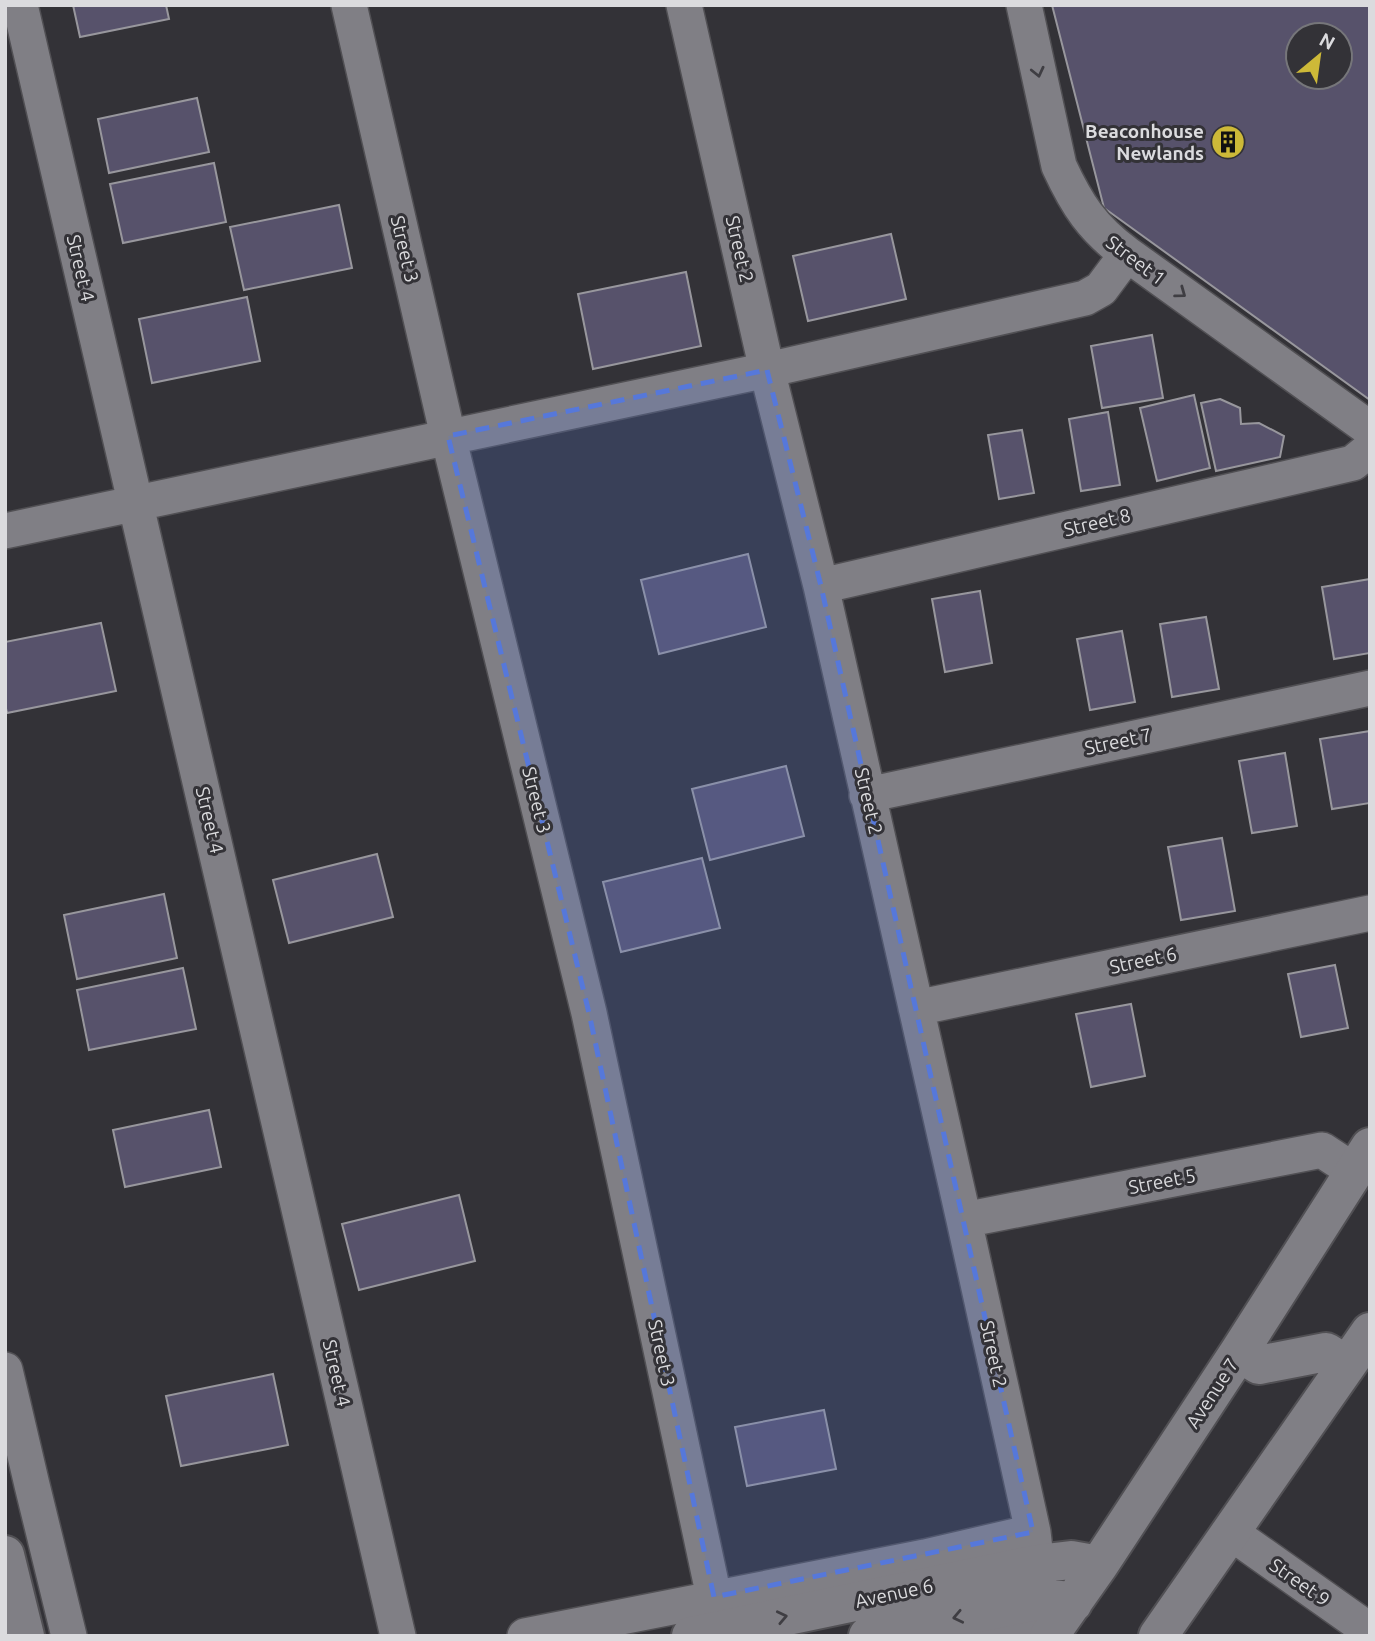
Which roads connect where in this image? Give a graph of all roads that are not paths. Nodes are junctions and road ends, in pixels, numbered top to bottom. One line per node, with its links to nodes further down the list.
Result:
1 (20, 5): 10 (street, Street 4)
2 (349, 5): 8 (street, Street 3)
3 (684, 5): 6 (street, Street 2)
4 (1024, 5): 5 (street, Street 1, one-way to 5)
5 (1127, 254): 6 (street); 7 (street, Street 1, one-way to 7)
6 (767, 370): 8 (street); 12 (street, Street 2)
7 (1370, 429)
8 (448, 436): 10 (street); 28 (street, Street 3)
9 (1370, 449): 12 (street, Street 8)
10 (136, 503): 11 (street); 32 (street, Street 4)
11 (5, 531)
12 (821, 586): 14 (street, Street 2)
13 (1370, 688): 14 (street, Street 7)
14 (867, 794): 16 (street, Street 2)
15 (1370, 913): 16 (street, Street 6)
16 (916, 1008): 18 (street, Street 2)
17 (1362, 1159): 18 (street, Street 5); 20 (street, Avenue 7)
18 (964, 1220): 27 (street, Street 2)
19 (1370, 1332): 21 (street)
20 (1239, 1352): 21 (street); 26 (street, Avenue 7)
21 (1346, 1365): 24 (street)
22 (5, 1370): 23 (street)
23 (18, 1487): 31 (street)
24 (1230, 1532): 29 (street, Street 9); 37 (street)
25 (5, 1555): 30 (street)
26 (1099, 1565): 27 (street, Avenue 7); 27 (street, Avenue 6)
27 (1046, 1587): 28 (street); 34 (street, Avenue 6, one-way to 27); 35 (street, Avenue 6, one-way to 35); 36 (street)
28 (715, 1597): 33 (street)
29 (1370, 1631)
30 (25, 1636)
31 (69, 1636)
32 (398, 1636)
33 (525, 1636)
34 (691, 1636)
35 (868, 1636)
36 (984, 1636)
37 (1158, 1636)

